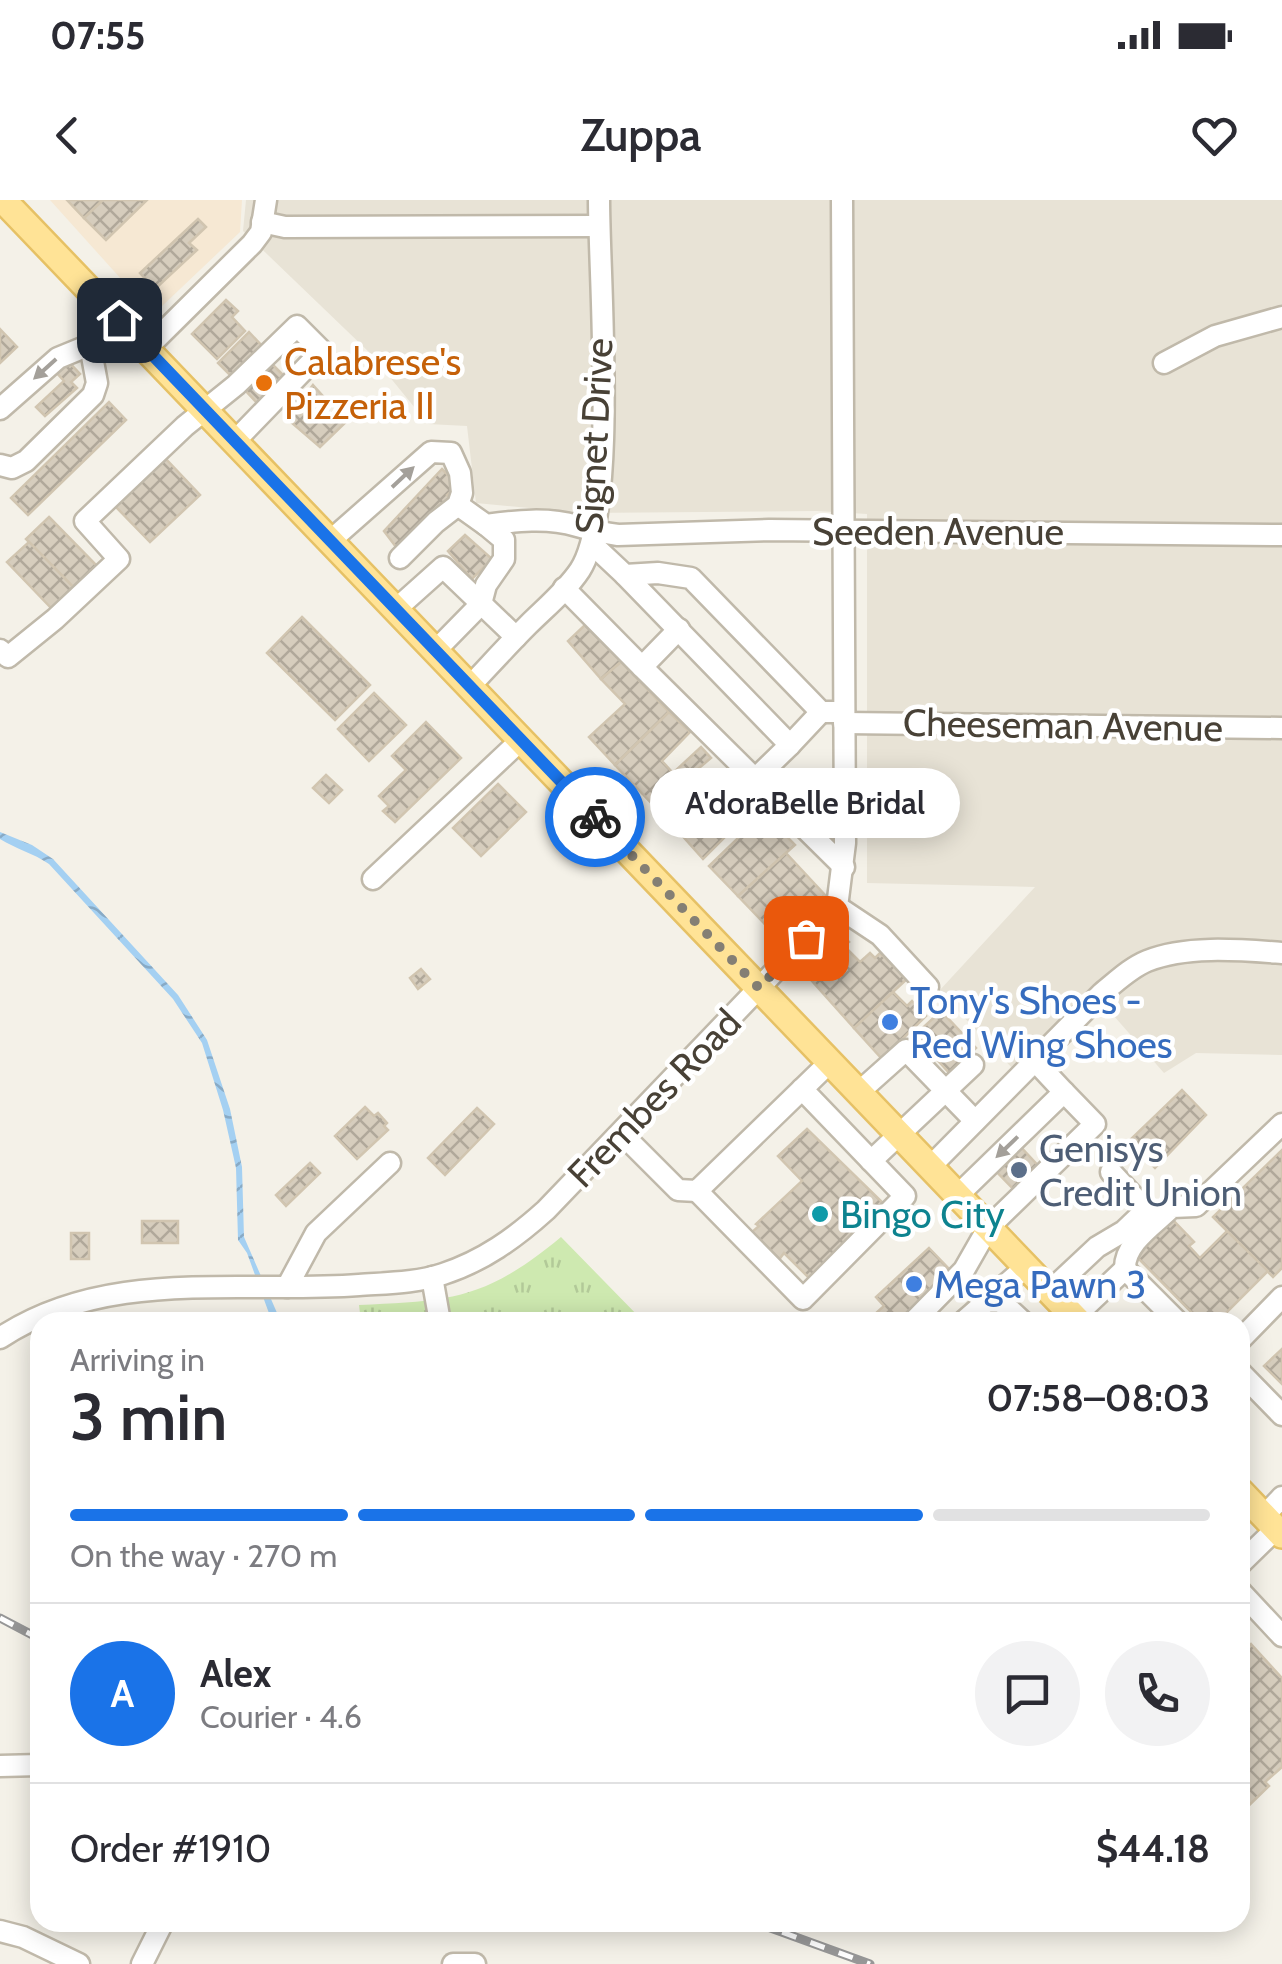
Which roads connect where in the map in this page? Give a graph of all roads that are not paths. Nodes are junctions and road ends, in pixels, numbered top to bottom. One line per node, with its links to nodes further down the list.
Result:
1 (3, 200): 8 (main road)
2 (266, 200): 5 (street)
3 (599, 200): 6 (street, Signet Drive)
4 (842, 200): 20 (street, Frembes Road)
5 (262, 222): 6 (street); 10 (street)
6 (599, 226): 22 (street, Signet Drive)
7 (1282, 317): 11 (street)
8 (119, 320): 9 (street); 10 (main road)
9 (97, 342): 12 (street); 13 (street, one-way to 13)
10 (146, 348): 14 (main road)
11 (1164, 362)
12 (94, 372): 16 (street); 17 (street)
13 (0, 409)
14 (204, 412): 15 (main road); 15 (street); 31 (street)
15 (234, 442): 23 (main road)
16 (0, 454)
17 (0, 465)
18 (458, 505): 19 (street); 23 (street, one-way to 18); 24 (street)
19 (486, 525): 22 (street, Seeden Avenue); 27 (street)
20 (843, 531): 21 (street, Seeden Avenue); 22 (street, Seeden Avenue); 36 (street, Frembes Road)
21 (1282, 535)
22 (593, 538): 25 (street); 26 (street, Signet Drive)
23 (330, 542): 28 (main road)
24 (400, 558)
25 (625, 575): 29 (street); 35 (street)
26 (564, 588): 30 (street, Signet Drive); 33 (street)
27 (482, 604): 28 (street); 30 (street); 32 (street)
28 (396, 610): 32 (main road)
29 (679, 629): 33 (street); 39 (street)
30 (516, 638): 34 (street, Signet Drive)
31 (0, 650)
32 (436, 650): 34 (main road)
33 (642, 667): 40 (street)
34 (470, 686): 38 (main road)
35 (821, 712): 36 (street, Cheeseman Avenue); 39 (street)
36 (844, 717): 37 (street, Cheeseman Avenue); 41 (street, Frembes Road)
37 (1282, 728)
38 (521, 740): 42 (street); 46 (main road)
39 (790, 745): 40 (street)
40 (755, 779): 41 (street)
41 (844, 867): 43 (street, Frembes Road)
42 (373, 879)
43 (835, 905): 45 (street); 46 (street, Frembes Road)
44 (1282, 953): 48 (street)
45 (928, 986)
46 (759, 988): 47 (main road); 56 (street, Frembes Road)
47 (830, 1062): 50 (street); 52 (main road)
48 (1035, 1062): 53 (street); 54 (street)
49 (973, 1064): 51 (street)
50 (802, 1089): 58 (street); 62 (street)
51 (945, 1090): 52 (street); 54 (street); 57 (street)
52 (859, 1092): 57 (main road)
53 (1064, 1092): 63 (street, one-way to 63); 64 (street)
54 (975, 1122): 60 (street)
55 (1282, 1124): 66 (street)
56 (622, 1133): 62 (street); 67 (street, Frembes Road)
57 (899, 1134): 58 (street); 60 (main road)
58 (872, 1162): 62 (street)
59 (390, 1163): 68 (street)
60 (930, 1166): 63 (main road)
61 (1112, 1172): 69 (street)
62 (698, 1191)
63 (958, 1196): 64 (main road)
64 (988, 1228): 65 (main road); 74 (street)
65 (1026, 1267): 69 (main road); 70 (street)
66 (1125, 1270): 78 (street); 79 (street)
67 (432, 1277): 68 (street, Frembes Road); 73 (street)
68 (287, 1288): 72 (street, Frembes Road)
69 (1050, 1292): 77 (main road)
70 (994, 1295): 75 (street); 76 (street)
71 (1282, 1297): 81 (street)
72 (50, 1312)
73 (438, 1312)
74 (924, 1312)
75 (974, 1312)
76 (1012, 1312)
77 (1067, 1312)
78 (1083, 1312)
79 (1168, 1312)
80 (30, 1320): 82 (street, Frembes Road)
81 (1250, 1330)
82 (0, 1338)
83 (1250, 1382): 84 (street)
84 (1282, 1415)
85 (1250, 1499): 86 (main road)
86 (1276, 1519): 87 (street)
87 (1250, 1552)
88 (1250, 1602): 89 (street)
89 (1282, 1636)
90 (30, 1765): 91 (street)
91 (0, 1766)
92 (0, 1931): 94 (street)
93 (159, 1932): 95 (street)
94 (79, 1964)
95 (142, 1964)
96 (453, 1964): 97 (street)
97 (475, 1964)

